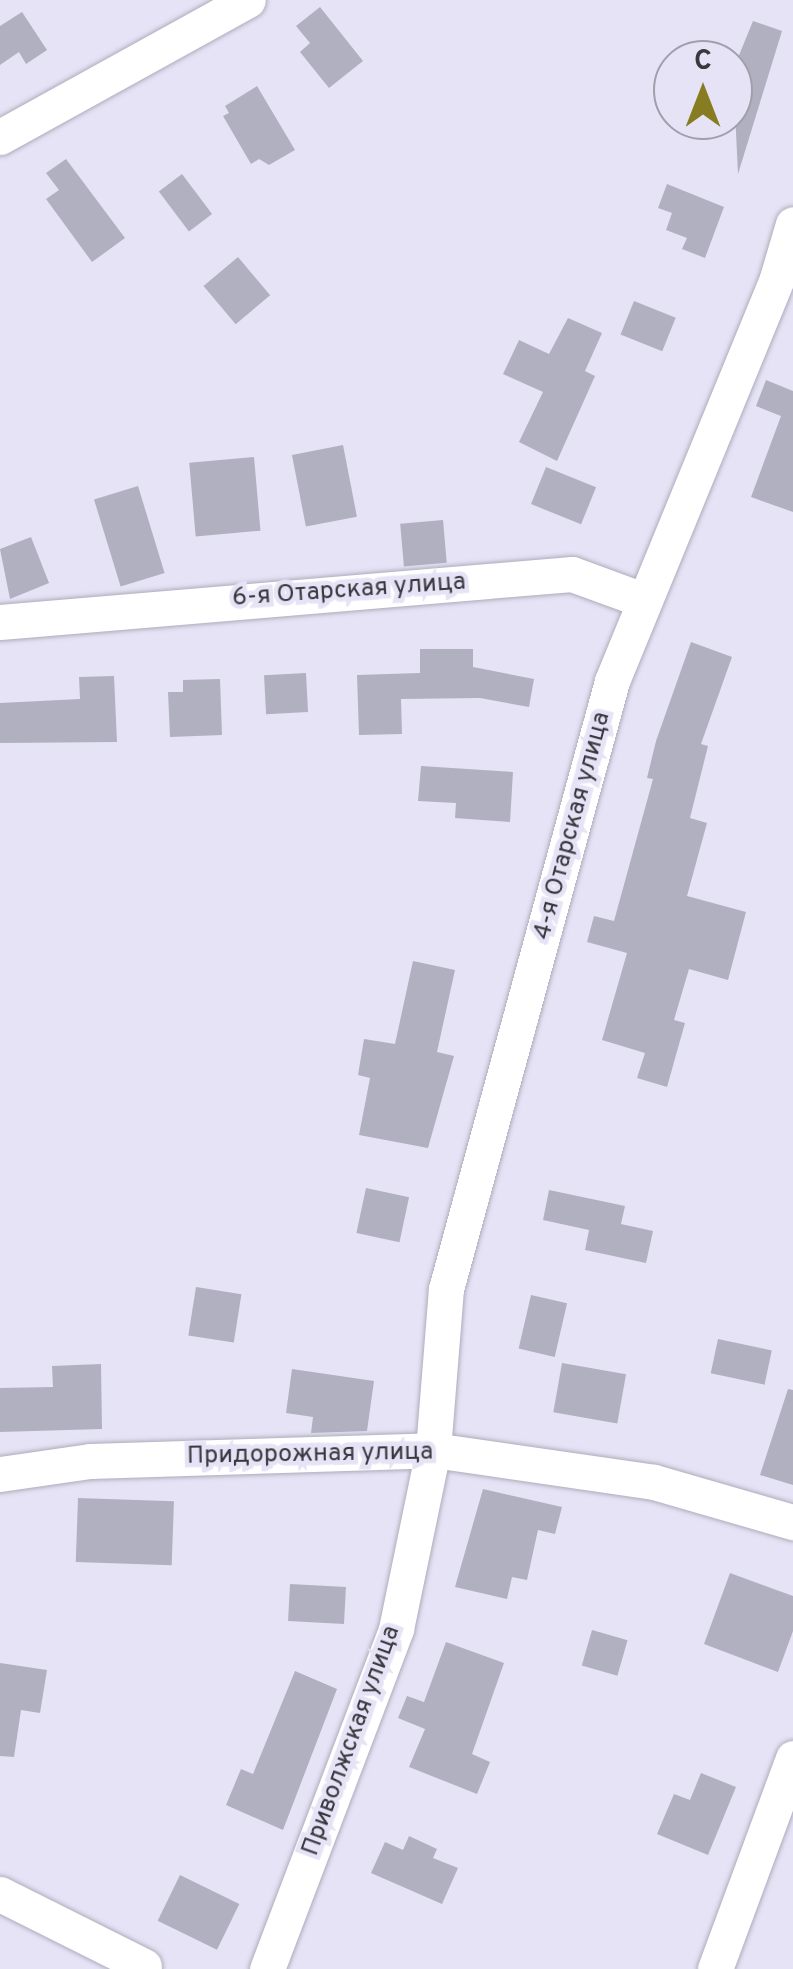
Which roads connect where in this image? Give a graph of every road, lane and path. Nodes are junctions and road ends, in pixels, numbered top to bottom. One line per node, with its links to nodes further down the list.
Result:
1 (248, 0): 2 (street)
2 (0, 137)
3 (793, 224): 4 (street, 4-я Отарская улица)
4 (643, 600): 5 (street, 6-я Отарская улица); 6 (street, 4-я Отарская улица)
5 (0, 622)
6 (432, 1450): 7 (street, Придорожная улица); 8 (street, Придорожная улица); 12 (street, Приволжская улица)
7 (0, 1474)
8 (793, 1522)
9 (793, 1758): 13 (street)
10 (0, 1894): 11 (street)
11 (144, 1966)
12 (267, 1969)
13 (715, 1969)

